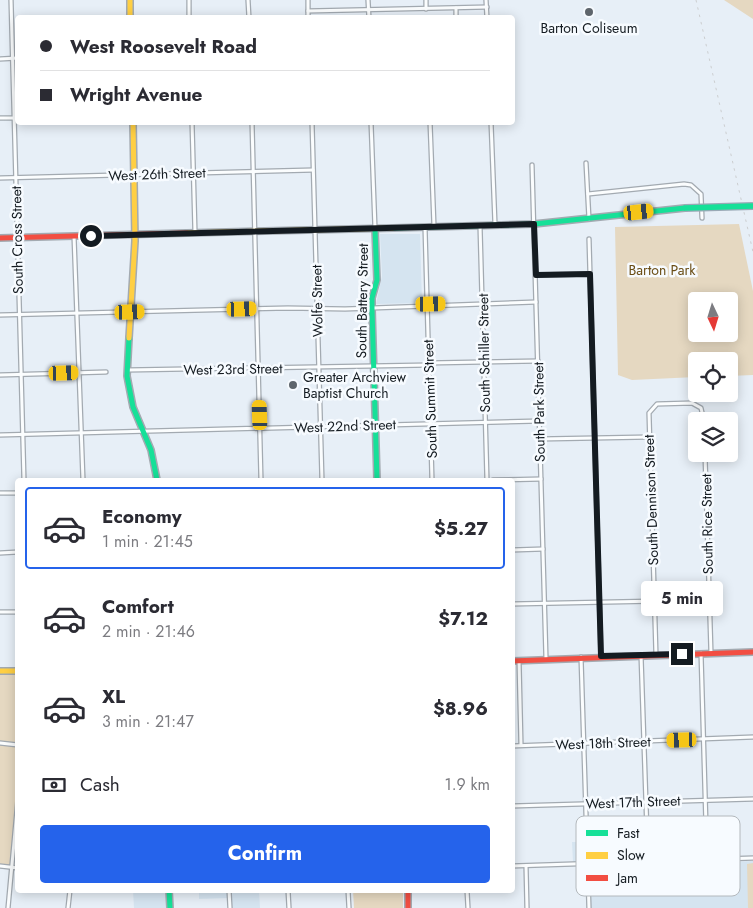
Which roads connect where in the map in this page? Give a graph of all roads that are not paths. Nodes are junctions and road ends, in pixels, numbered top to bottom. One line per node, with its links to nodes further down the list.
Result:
1 (11, 0): 23 (street, South Cross Street)
2 (130, 0): 14 (main road)
3 (189, 0): 15 (street)
4 (248, 0): 16 (street)
5 (308, 0): 13 (street)
6 (368, 0): 11 (street)
7 (426, 0): 12 (street)
8 (486, 0): 9 (street)
9 (487, 7): 10 (street); 20 (street)
10 (456, 8): 12 (street); 19 (street)
11 (369, 9): 12 (street); 13 (street); 18 (street)
12 (426, 9)
13 (308, 11): 17 (street)
14 (130, 15)
15 (189, 15)
16 (249, 15)
17 (308, 15)
18 (369, 15)
19 (456, 15)
20 (487, 15)
21 (15, 58): 23 (street)
22 (0, 59): 23 (street)
23 (12, 59): 25 (street, South Cross Street)
24 (0, 118): 25 (street)
25 (15, 118): 40 (street, South Cross Street)
26 (133, 125): 38 (main road)
27 (192, 125): 37 (street)
28 (252, 125): 36 (street)
29 (312, 125): 35 (street, Wolfe Street)
30 (371, 125): 50 (street, South Battery Street)
31 (430, 125): 49 (street)
32 (491, 125): 47 (street)
33 (586, 163): 41 (street)
34 (532, 165): 45 (street, South Park Street)
35 (313, 170): 36 (street, West 26th Street); 51 (street, Wolfe Street)
36 (254, 172): 37 (street, West 26th Street); 52 (street)
37 (194, 174): 38 (street, West 26th Street); 53 (street)
38 (134, 175): 40 (street, West 26th Street); 54 (main road)
39 (0, 178): 40 (street, West 26th Street)
40 (15, 178): 56 (street, South Cross Street)
41 (588, 194): 43 (street); 44 (street)
42 (753, 206): 44 (main road, bridge)
43 (702, 218)
44 (589, 220): 45 (main road)
45 (534, 224): 47 (main road); 60 (street, South Park Street)
46 (480, 225): 47 (main road); 49 (main road); 62 (street, South Schiller Street)
47 (495, 225)
48 (425, 227): 49 (main road); 50 (main road); 63 (street, South Summit Street)
49 (434, 227)
50 (375, 229): 51 (main road); 66 (main road, South Battery Street)
51 (315, 230): 52 (main road); 65 (street, Wolfe Street)
52 (254, 232): 53 (main road); 64 (street)
53 (195, 233): 54 (main road)
54 (135, 234): 55 (main road); 67 (main road)
55 (74, 236): 56 (main road); 68 (street)
56 (17, 237): 57 (main road); 69 (street, South Cross Street)
57 (0, 238)
58 (589, 240): 59 (street)
59 (590, 274): 60 (street); 94 (street)
60 (536, 275): 61 (street, South Park Street)
61 (536, 302): 62 (street); 71 (street, South Park Street)
62 (482, 303): 63 (street); 72 (street, South Schiller Street)
63 (427, 306): 66 (street); 73 (street, South Summit Street)
64 (257, 308): 65 (street); 67 (street); 76 (street)
65 (317, 309): 66 (street); 75 (street, Wolfe Street)
66 (372, 309): 74 (main road, South Battery Street)
67 (130, 312): 68 (street); 77 (main road)
68 (77, 313): 69 (street); 78 (street)
69 (18, 314): 70 (street); 81 (street, South Cross Street)
70 (0, 315)
71 (538, 361): 72 (street, West 23rd Street); 84 (street, South Park Street)
72 (484, 362): 73 (street, West 23rd Street); 83 (street, South Schiller Street)
73 (429, 364): 74 (street, West 23rd Street); 85 (street, South Summit Street)
74 (374, 366): 75 (street, West 23rd Street); 86 (main road, South Battery Street)
75 (317, 368): 76 (street, West 23rd Street); 87 (street, Wolfe Street)
76 (258, 369): 77 (street, West 23rd Street); 88 (street)
77 (127, 370): 89 (main road)
78 (79, 372): 79 (street); 81 (street); 90 (street)
79 (106, 372)
80 (0, 375): 81 (street)
81 (21, 375): 91 (street, South Cross Street)
82 (702, 412): 93 (street, South Dennison Street)
83 (485, 421): 84 (street, West 22nd Street); 85 (street, West 22nd Street); 104 (street, South Schiller Street)
84 (540, 421): 95 (street, South Park Street)
85 (430, 423): 86 (street, West 22nd Street); 103 (street, South Summit Street)
86 (375, 424): 87 (street, West 22nd Street); 102 (main road, South Battery Street)
87 (320, 427): 88 (street, West 22nd Street); 101 (street, Wolfe Street)
88 (260, 429): 89 (street, West 22nd Street); 100 (street)
89 (142, 430): 90 (street, West 22nd Street); 99 (main road)
90 (80, 432): 91 (street, West 22nd Street); 98 (street)
91 (22, 434): 92 (street, West 22nd Street); 97 (street, South Cross Street)
92 (0, 435)
93 (649, 437): 94 (street); 114 (street, South Dennison Street)
94 (595, 438): 95 (street); 115 (street)
95 (540, 440): 105 (street, South Park Street)
96 (705, 462): 113 (street, South Rice Street)
97 (24, 478)
98 (83, 478)
99 (157, 478)
100 (261, 478)
101 (322, 478)
102 (377, 478)
103 (432, 478)
104 (487, 478)
105 (541, 479): 106 (street); 109 (street, South Park Street)
106 (515, 480)
107 (0, 493): 108 (street)
108 (15, 493)
109 (543, 549): 110 (street); 117 (street, South Park Street)
110 (515, 550)
111 (15, 552): 112 (street)
112 (0, 553)
113 (709, 600): 114 (street); 122 (street, South Rice Street)
114 (654, 601): 115 (street); 124 (street, South Dennison Street)
115 (600, 603): 117 (street); 125 (street)
116 (515, 604): 117 (street)
117 (545, 604): 127 (street, South Park Street)
118 (0, 612): 119 (street)
119 (15, 612)
120 (753, 652): 122 (main road)
121 (701, 654): 122 (main road); 124 (main road); 132 (street)
122 (711, 654)
123 (640, 655): 124 (main road); 125 (main road); 133 (street)
124 (656, 655)
125 (601, 656): 126 (main road)
126 (581, 657): 127 (main road); 135 (street)
127 (546, 658): 128 (main road)
128 (516, 661): 138 (street)
129 (0, 671): 130 (main road)
130 (15, 671)
131 (753, 737): 132 (street, West 18th Street)
132 (703, 740): 133 (street, West 18th Street); 140 (street)
133 (644, 741): 135 (street, West 18th Street); 141 (street)
134 (0, 743): 136 (street)
135 (584, 743): 138 (street, West 18th Street); 142 (street)
136 (15, 745)
137 (515, 746): 138 (street, West 18th Street)
138 (521, 746)
139 (753, 799): 140 (street, West 17th Street)
140 (705, 800): 141 (street, West 17th Street); 146 (street)
141 (646, 802): 142 (street, West 17th Street); 145 (street)
142 (586, 804): 143 (street, West 17th Street); 144 (street)
143 (515, 806)
144 (586, 816)
145 (646, 816)
146 (706, 816)
147 (15, 834): 154 (street)
148 (753, 858): 149 (street)
149 (740, 859)
150 (576, 864): 153 (street)
151 (0, 866): 154 (street)
152 (515, 866): 153 (street)
153 (526, 866): 170 (street)
154 (12, 868): 162 (street)
155 (70, 893): 163 (street)
156 (170, 893): 164 (main road)
157 (229, 893): 165 (street)
158 (288, 893): 166 (street)
159 (348, 893): 167 (street)
160 (408, 893): 168 (main road)
161 (467, 893): 169 (street)
162 (8, 908)
163 (68, 908)
164 (170, 908)
165 (230, 908)
166 (289, 908)
167 (348, 908)
168 (408, 908)
169 (468, 908)
170 (527, 908)

